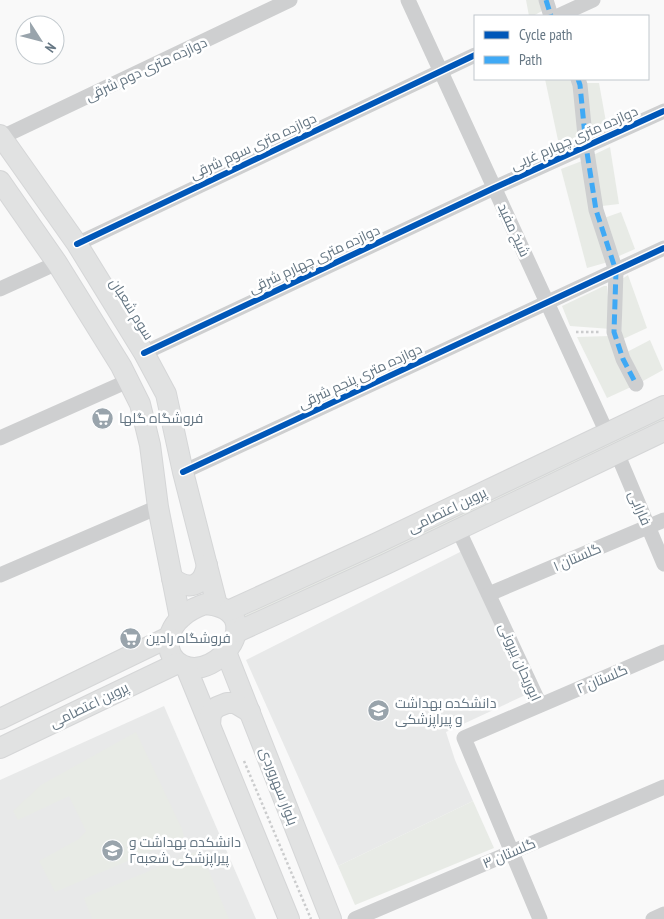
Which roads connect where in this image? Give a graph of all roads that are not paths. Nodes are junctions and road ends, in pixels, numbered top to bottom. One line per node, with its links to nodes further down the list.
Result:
1 (290, 0): 11 (street, دوازده متری دوم شرقی)
2 (408, 0): 8 (street, شیخ مفید)
3 (546, 0): 5 (street)
4 (593, 0): 6 (street)
5 (551, 15)
6 (560, 15)
7 (474, 55): 8 (street, دوازده متری سوم شرقی)
8 (440, 71): 14 (street, شیخ مفید); 15 (street, دوازده متری سوم شرقی)
9 (578, 80): 12 (street)
10 (664, 110): 12 (street, دوازده متری چهارم غربی)
11 (1, 136): 15 (main road, سوم شعبان)
12 (586, 146): 14 (street, دوازده متری چهارم غربی); 18 (street)
13 (0, 181): 17 (main road)
14 (494, 188): 20 (street, شیخ مفید); 21 (street, دوازده متری چهارم شرقی)
15 (77, 244): 21 (main road, سوم شعبان)
16 (664, 248): 18 (street, دوازده متری پنجم شرقی)
17 (57, 263): 19 (street); 22 (main road)
18 (616, 271): 20 (street, دوازده متری پنجم شرقی); 23 (street)
19 (0, 288)
20 (547, 303): 26 (street, شیخ مفید); 29 (street, دوازده متری پنجم شرقی)
21 (144, 353): 29 (main road, سوم شعبان)
22 (128, 381): 27 (street); 30 (main road)
23 (636, 384)
24 (664, 406): 26 (main road, پروین اعتصامی)
25 (664, 431): 28 (main road, پروین اعتصامی)
26 (607, 433): 39 (main road, پروین اعتصامی)
27 (0, 438)
28 (617, 453): 32 (street, فارابی); 33 (main road, پروین اعتصامی)
29 (183, 472): 35 (main road, سوم شعبان)
30 (158, 507): 36 (street); 37 (main road)
31 (664, 520): 32 (street, گلستان ۱)
32 (648, 526): 34 (street, فارابی); 38 (street, گلستان ۱)
33 (458, 529): 38 (street, ابوریحان بیرونی); 41 (main road, پروین اعتصامی)
34 (664, 564)
35 (207, 566): 37 (main road); 39 (main road, سوم شعبان)
36 (0, 575)
37 (172, 578): 40 (main road)
38 (489, 594): 46 (street, ابوریحان بیرونی)
39 (223, 608): 40 (main road); 41 (main road)
40 (180, 618): 42 (main road)
41 (237, 632): 43 (main road)
42 (169, 637): 45 (main road); 48 (main road, پروین اعتصامی)
43 (226, 652): 45 (main road); 47 (main road, بلوار سهروردی)
44 (664, 652): 46 (street, گلستان ۲)
45 (182, 665): 49 (main road); 50 (main road, پروین اعتصامی)
46 (540, 705): 52 (street, ابوریحان بیرونی)
47 (250, 712): 49 (main road); 55 (main road, بلوار سهروردی)
48 (0, 719)
49 (210, 725): 54 (main road)
50 (0, 748)
51 (664, 787): 52 (street, گلستان ۳)
52 (512, 852): 56 (street, گلستان ۳); 57 (street, ابوریحان بیرونی)
53 (664, 914): 58 (street)
54 (289, 919)
55 (331, 919)
56 (355, 919)
57 (540, 919)
58 (653, 919)

